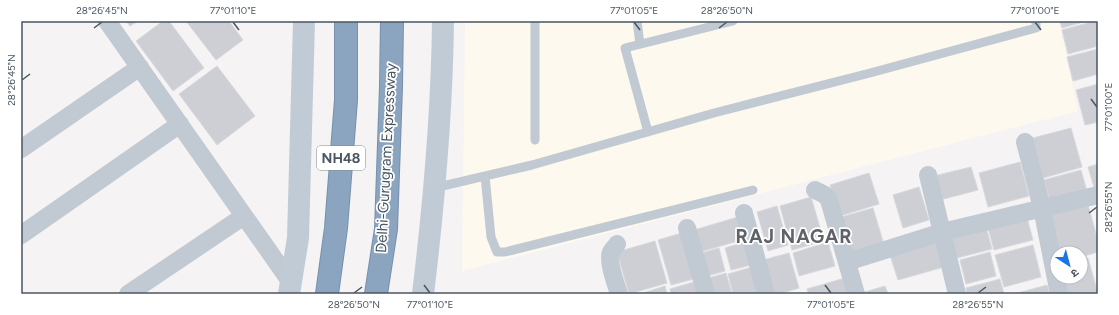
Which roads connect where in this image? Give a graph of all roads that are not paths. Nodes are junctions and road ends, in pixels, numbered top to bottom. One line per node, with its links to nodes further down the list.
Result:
1 (107, 21): 11 (street)
2 (304, 21): 31 (main road)
3 (346, 21): 33 (highway, NH48)
4 (392, 21): 34 (highway, Delhi-Gurugram Expressway)
5 (443, 21): 19 (main road)
6 (535, 21): 14 (lane)
7 (637, 21): 10 (lane)
8 (732, 21): 10 (lane)
9 (1036, 21): 13 (lane)
10 (640, 44): 13 (lane)
11 (140, 67): 12 (street); 16 (street)
12 (180, 124): 25 (street); 28 (street)
13 (648, 132): 18 (lane)
14 (535, 140)
15 (1025, 142): 23 (street)
16 (21, 149)
17 (928, 175): 27 (street)
18 (485, 176): 19 (lane); 20 (lane)
19 (434, 188): 35 (main road)
20 (753, 190)
21 (815, 190): 30 (street)
22 (1098, 195): 23 (street)
23 (1042, 208): 27 (street); 41 (street)
24 (744, 213): 38 (street)
25 (244, 216): 31 (street); 32 (street)
26 (687, 228): 37 (street)
27 (942, 232): 30 (street); 40 (street)
28 (21, 235)
29 (617, 244): 36 (street)
30 (847, 262): 39 (street)
31 (290, 289)
32 (128, 294)
33 (327, 294)
34 (376, 294)
35 (423, 294)
36 (619, 294)
37 (706, 294)
38 (766, 294)
39 (856, 294)
40 (957, 294)
41 (1059, 294)

